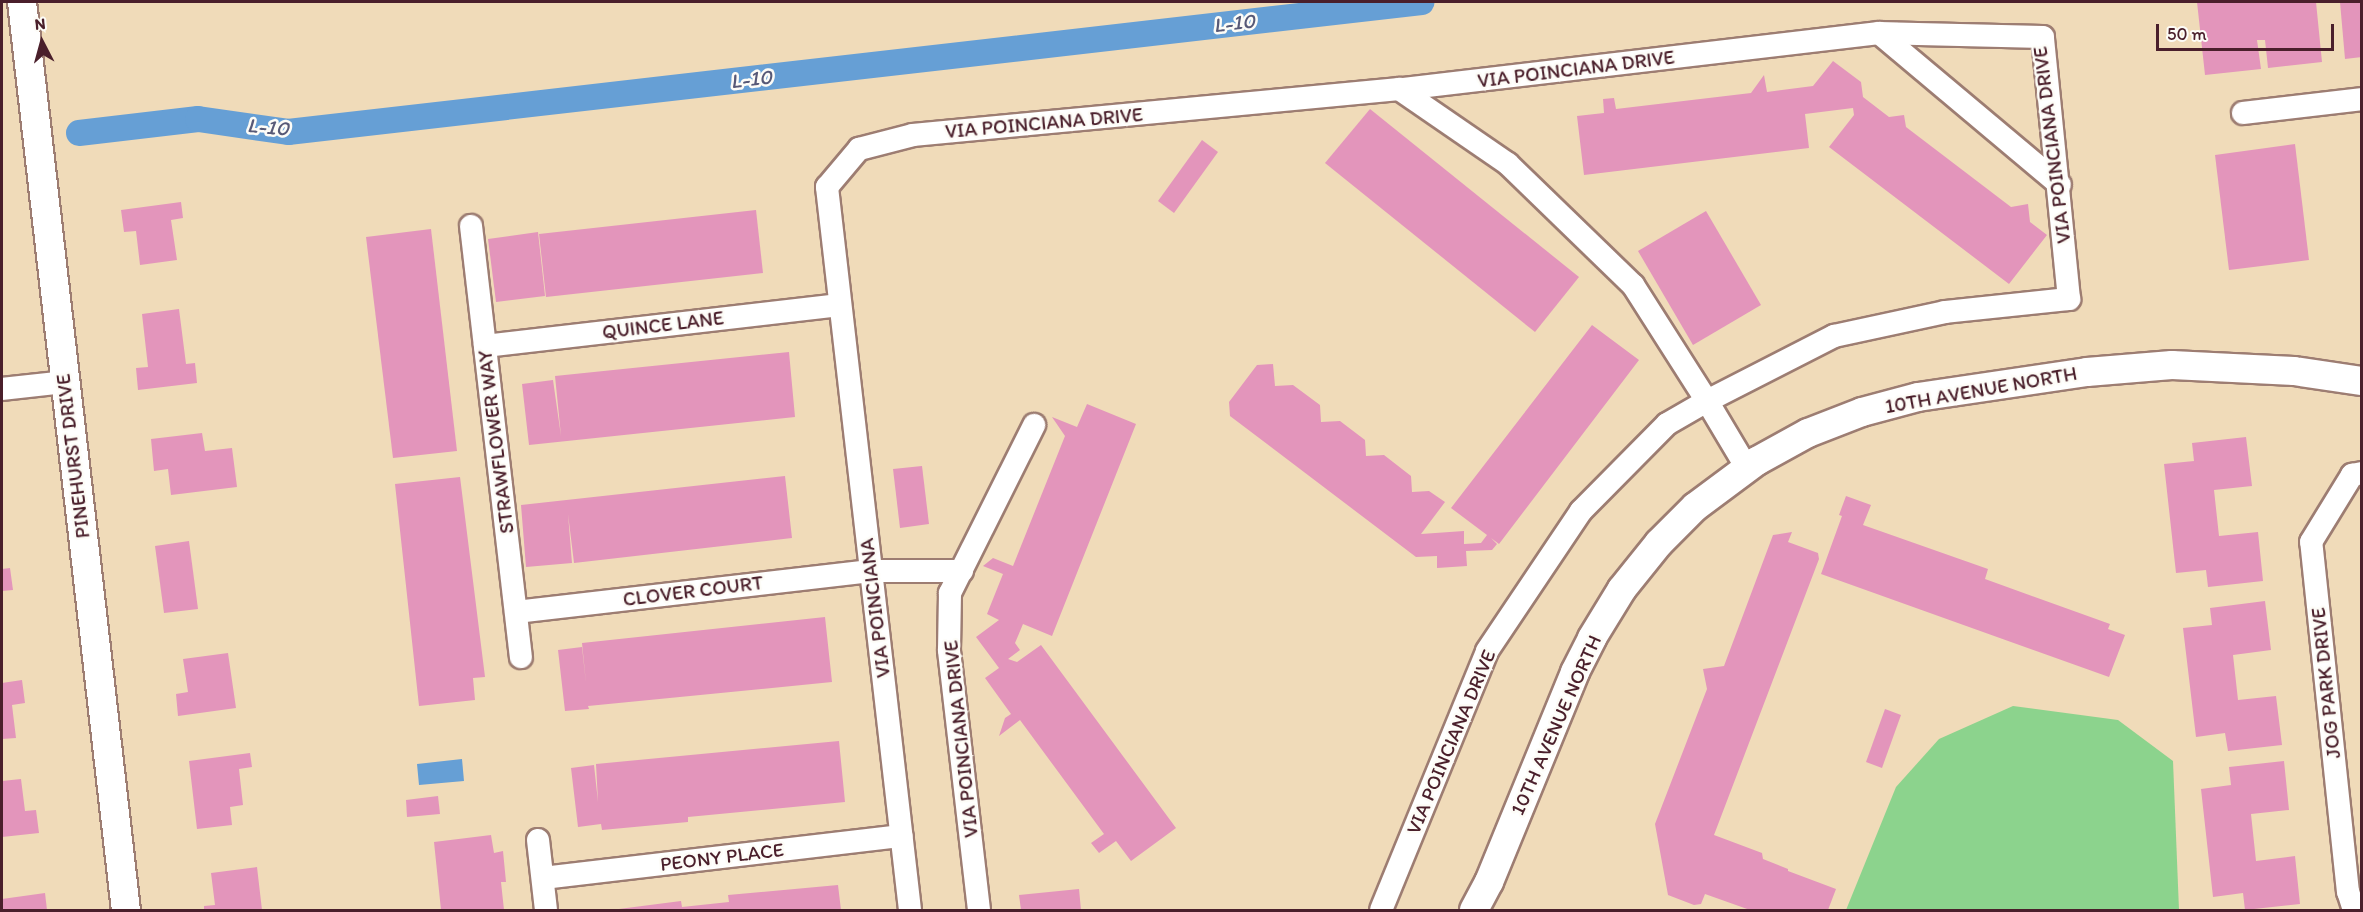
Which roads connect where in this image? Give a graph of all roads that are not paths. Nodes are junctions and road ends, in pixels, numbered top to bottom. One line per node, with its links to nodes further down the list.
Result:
1 (22, 2): 11 (street, PINEHURST DRIVE)
2 (1880, 33): 3 (street, VIA POINCIANA DRIVE); 6 (street); 6 (street, VIA POINCIANA DRIVE)
3 (1399, 89): 8 (street, VIA POINCIANA DRIVE); 13 (street)
4 (2361, 99): 5 (street)
5 (2243, 113)
6 (2060, 185): 13 (street, VIA POINCIANA DRIVE)
7 (471, 226): 9 (street, STRAWFLOWER WAY)
8 (840, 305): 9 (street, QUINCE LANE); 17 (street, VIA POINCIANA)
9 (485, 346): 19 (street, STRAWFLOWER WAY)
10 (2361, 381): 15 (street, 10TH AVENUE NORTH)
11 (65, 382): 12 (street); 24 (street, PINEHURST DRIVE)
12 (2, 389)
13 (1707, 402): 15 (street); 28 (street, VIA POINCIANA DRIVE)
14 (1034, 425): 18 (street, VIA POINCIANA DRIVE)
15 (1747, 468): 29 (street, 10TH AVENUE NORTH)
16 (2361, 473): 30 (street, JOG PARK DRIVE)
17 (871, 571): 18 (street); 19 (street, CLOVER COURT); 21 (street, VIA POINCIANA)
18 (962, 571): 27 (street, VIA POINCIANA DRIVE)
19 (516, 612): 20 (street, STRAWFLOWER WAY)
20 (521, 657)
21 (902, 836): 23 (street, PEONY PLACE); 26 (street, VIA POINCIANA)
22 (538, 840): 23 (street)
23 (543, 878): 25 (street)
24 (126, 910)
25 (546, 910)
26 (910, 910)
27 (979, 910)
28 (1381, 910)
29 (1474, 910)
30 (2354, 910)

